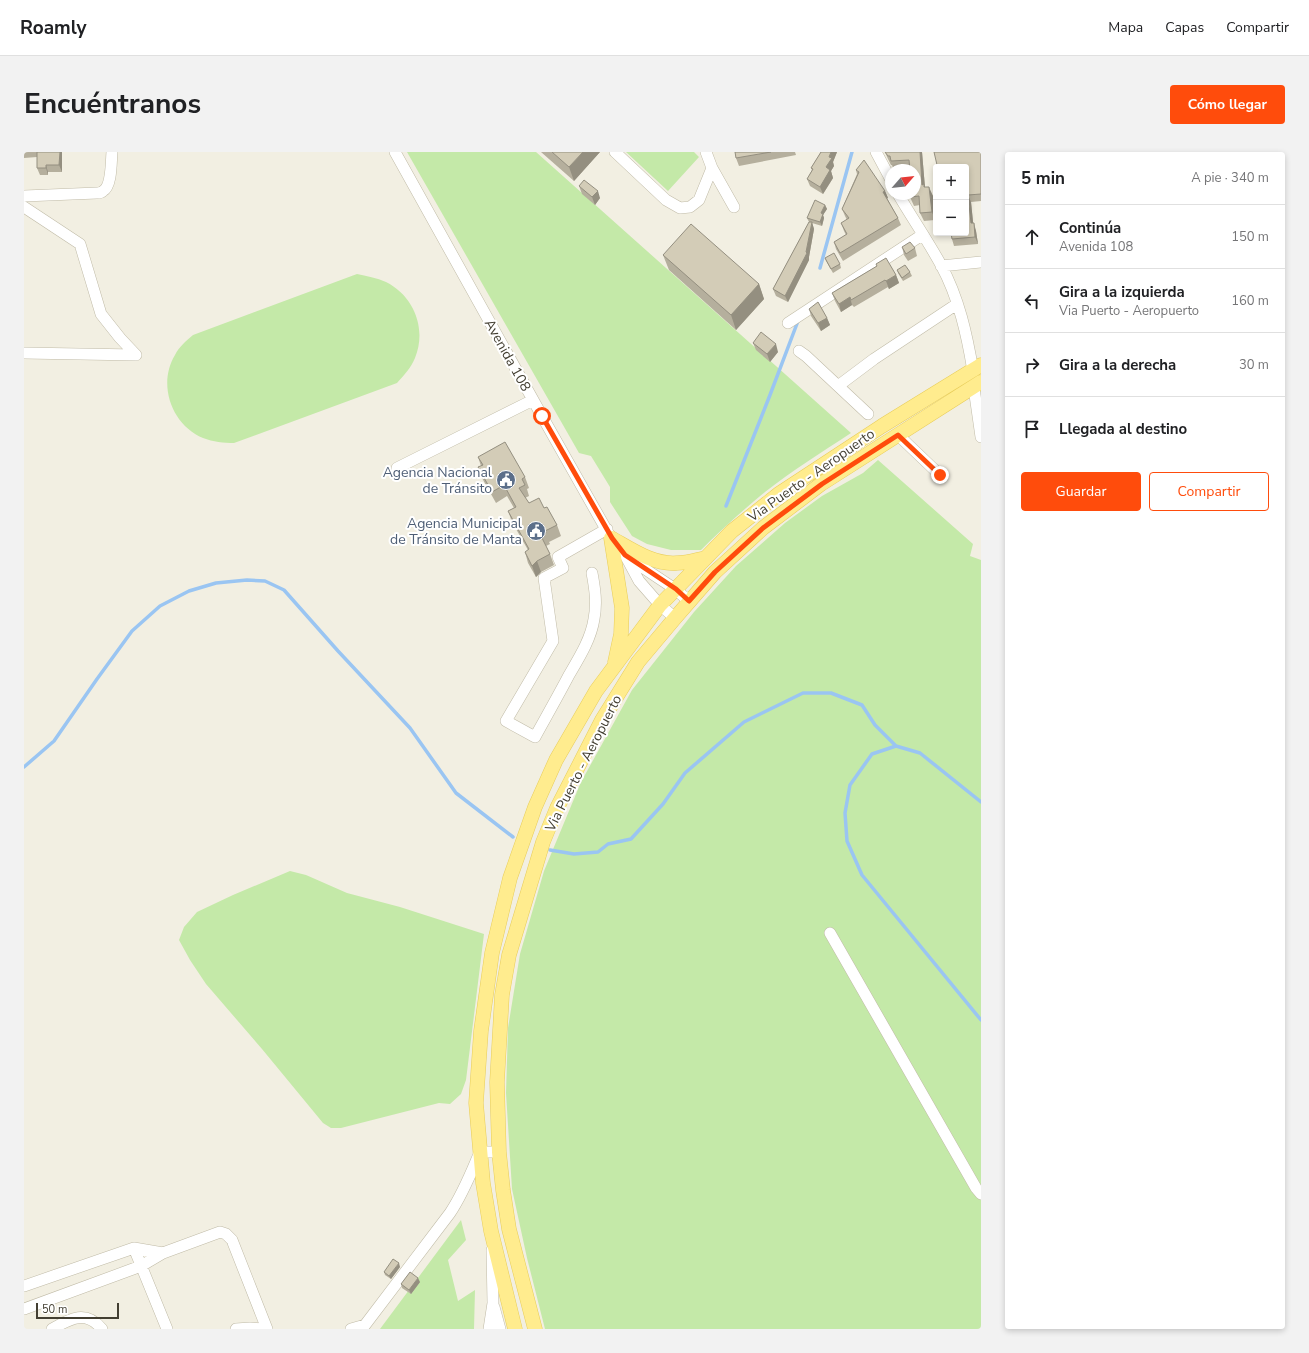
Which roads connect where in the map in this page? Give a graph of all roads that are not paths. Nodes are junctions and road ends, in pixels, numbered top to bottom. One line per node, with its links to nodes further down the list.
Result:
1 (112, 152): 8 (street)
2 (395, 152): 21 (street, Avenida 108)
3 (615, 152): 6 (street)
4 (706, 152): 6 (street)
5 (876, 152): 7 (street)
6 (712, 168): 10 (street)
7 (885, 169)
8 (24, 196)
9 (902, 200): 12 (street)
10 (734, 206)
11 (24, 207): 18 (street)
12 (922, 234): 14 (street); 16 (street)
13 (981, 262): 14 (street)
14 (941, 266): 15 (street)
15 (957, 304): 19 (street); 20 (street)
16 (788, 323)
17 (799, 352): 20 (street)
18 (24, 353)
19 (977, 377): 23 (main road, Via Puerto - Aeropuerto); 24 (street); 29 (main road, Via Puerto - Aeropuerto)
20 (838, 386): 22 (street)
21 (533, 400): 25 (street); 27 (street, Avenida 108)
22 (868, 414)
23 (898, 435): 26 (street); 32 (main road, Via Puerto - Aeropuerto)
24 (981, 437)
25 (397, 468)
26 (940, 475)
27 (609, 533): 28 (street, Avenida 108); 29 (main road); 30 (street); 35 (main road)
28 (625, 555): 31 (street, Avenida 108); 33 (street, Avenida 108)
29 (705, 558): 31 (main road, Via Puerto - Aeropuerto)
30 (592, 573)
31 (676, 589): 32 (street, Avenida 108); 33 (main road, Via Puerto - Aeropuerto)
32 (689, 601): 34 (main road, Via Puerto - Aeropuerto)
33 (660, 605): 34 (street, Avenida 108); 35 (main road, Via Puerto - Aeropuerto)
34 (675, 618): 38 (main road, Via Puerto - Aeropuerto)
35 (614, 666): 37 (main road, Via Puerto - Aeropuerto)
36 (830, 933): 39 (street)
37 (480, 1152): 38 (street); 40 (main road, Via Puerto - Aeropuerto); 47 (street)
38 (499, 1152): 58 (main road, Via Puerto - Aeropuerto)
39 (981, 1194)
40 (492, 1231): 45 (street); 57 (main road, Via Puerto - Aeropuerto)
41 (134, 1248): 42 (street); 43 (street); 44 (street)
42 (163, 1253): 43 (street); 53 (street)
43 (141, 1266): 46 (street); 50 (street)
44 (24, 1286)
45 (493, 1303): 55 (street); 56 (street)
46 (24, 1308)
47 (366, 1327): 54 (street)
48 (56, 1328): 49 (street)
49 (102, 1329)
50 (167, 1329)
51 (236, 1329): 52 (street)
52 (262, 1329)
53 (267, 1329)
54 (351, 1329)
55 (489, 1329)
56 (500, 1329)
57 (515, 1329)
58 (535, 1329)

